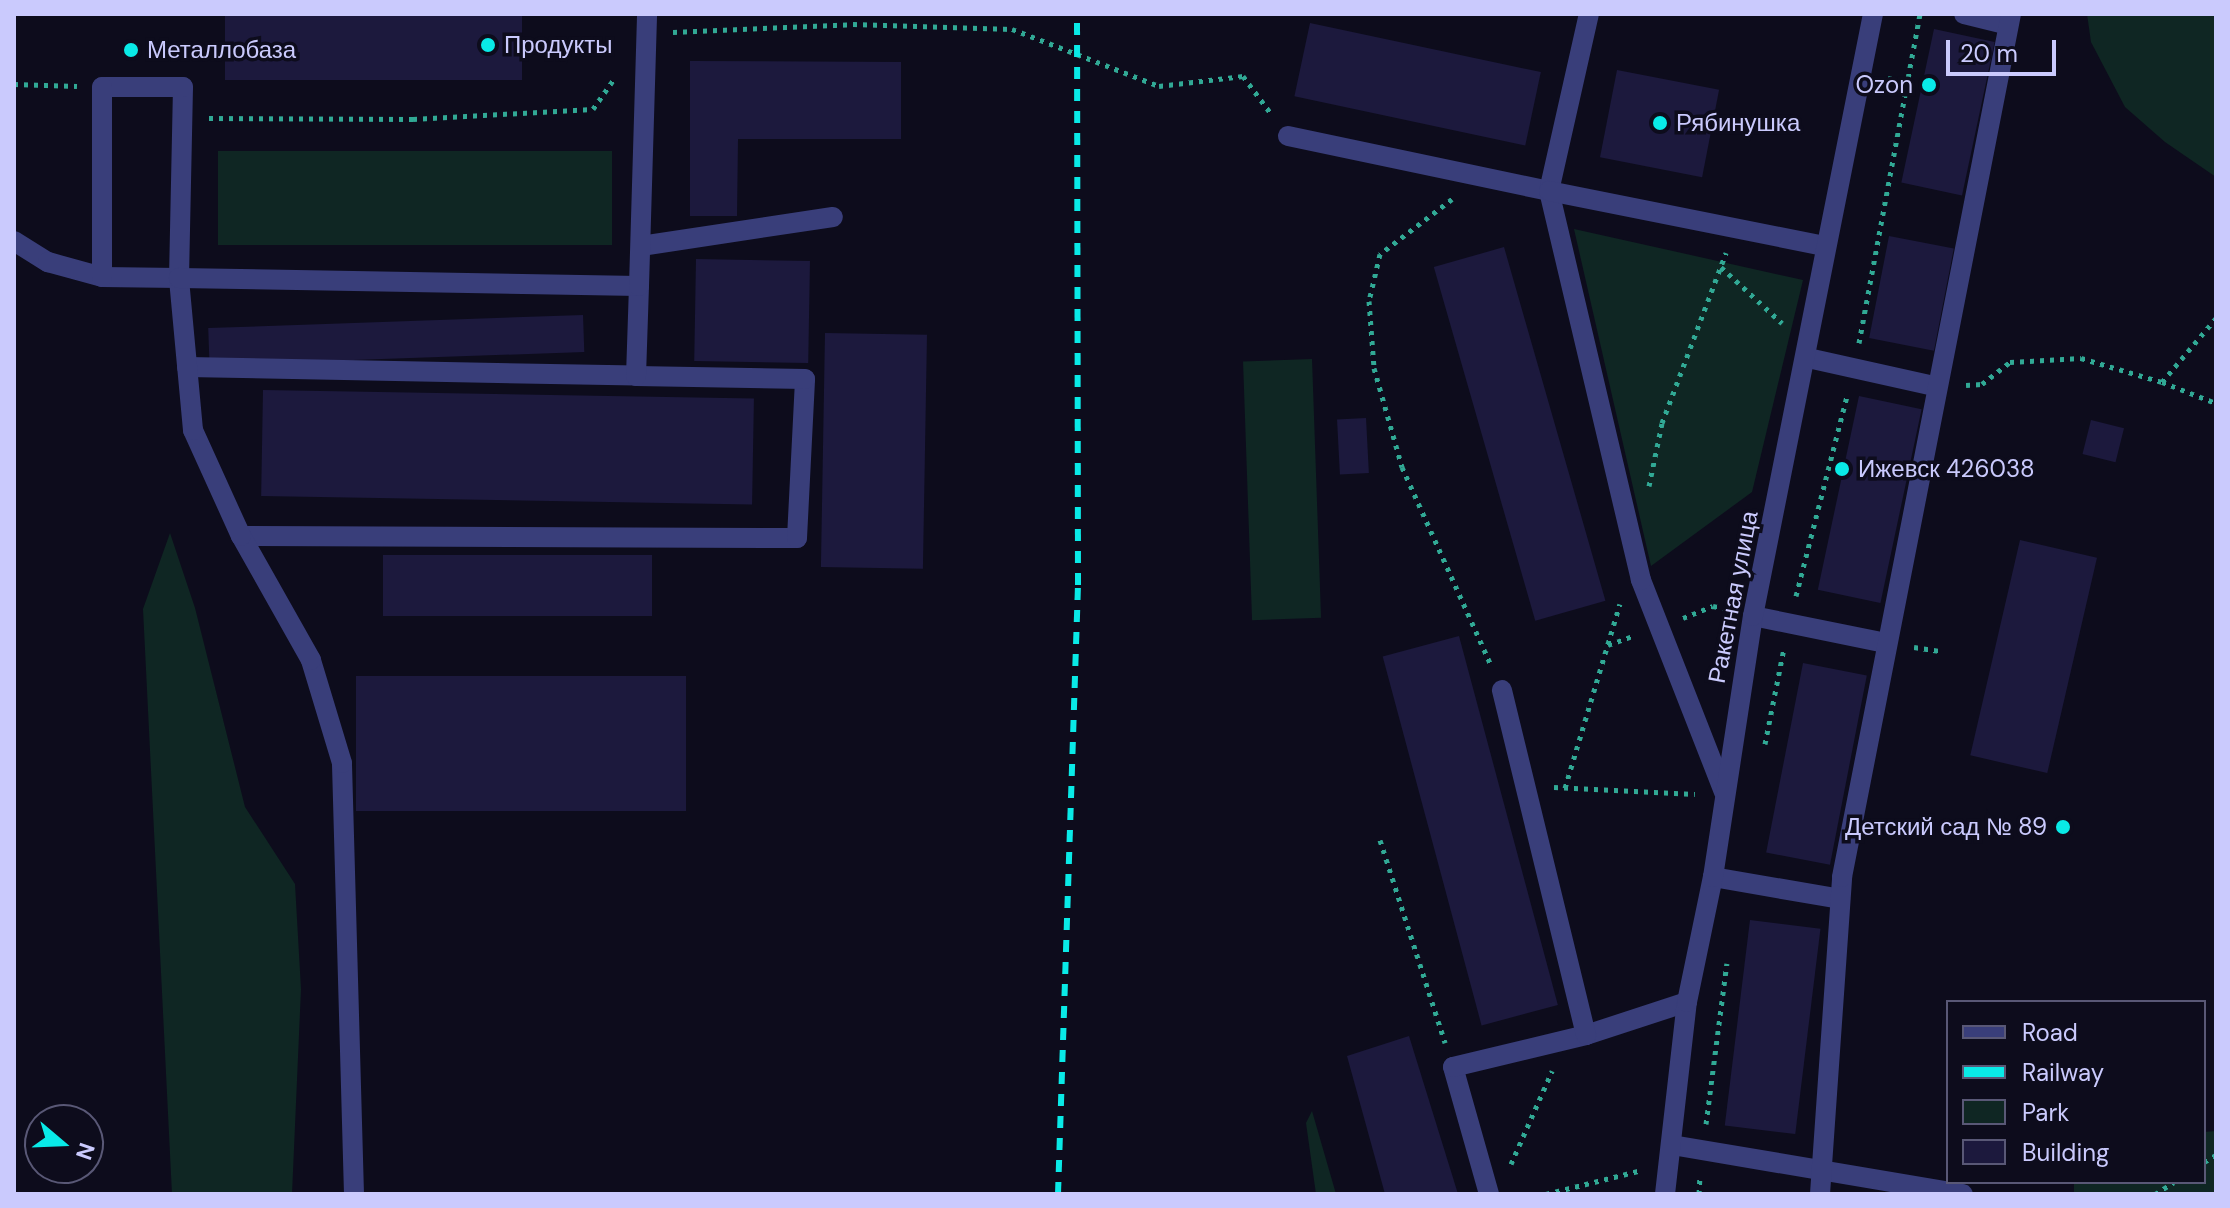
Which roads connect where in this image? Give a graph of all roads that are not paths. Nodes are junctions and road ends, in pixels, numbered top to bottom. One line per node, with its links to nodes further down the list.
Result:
1 (1589, 14): 7 (street)
2 (1873, 14): 11 (street, Ракетная улица)
3 (1964, 14): 4 (street)
4 (2010, 20): 18 (street)
5 (647, 23): 10 (street)
6 (1288, 136): 7 (street)
7 (1549, 191): 11 (street); 23 (street)
8 (833, 217): 10 (street)
9 (14, 241): 12 (street)
10 (641, 246): 14 (street)
11 (1824, 246): 15 (street, Ракетная улица)
12 (102, 277): 13 (street); 13 (street)
13 (179, 278): 14 (street); 16 (street)
14 (639, 286): 17 (street)
15 (1808, 358): 18 (street); 20 (street, Ракетная улица)
16 (187, 367): 17 (street); 19 (street)
17 (636, 376): 19 (street)
18 (1934, 386): 21 (street)
19 (241, 536): 31 (street)
20 (1753, 616): 21 (street); 23 (street, Ракетная улица)
21 (1886, 643): 25 (street)
22 (1502, 690): 27 (street)
23 (1725, 795): 24 (street, Ракетная улица)
24 (1713, 877): 25 (street); 26 (street, Ракетная улица)
25 (1840, 899): 29 (street)
26 (1687, 1002): 27 (street); 28 (street, Ракетная улица)
27 (1586, 1035): 32 (street)
28 (1670, 1154): 29 (street); 33 (street, Ракетная улица)
29 (1821, 1173): 30 (street); 34 (street)
30 (1936, 1192): 35 (street)
31 (354, 1194)
32 (1489, 1194)
33 (1665, 1194)
34 (1820, 1194)
35 (1963, 1194)

